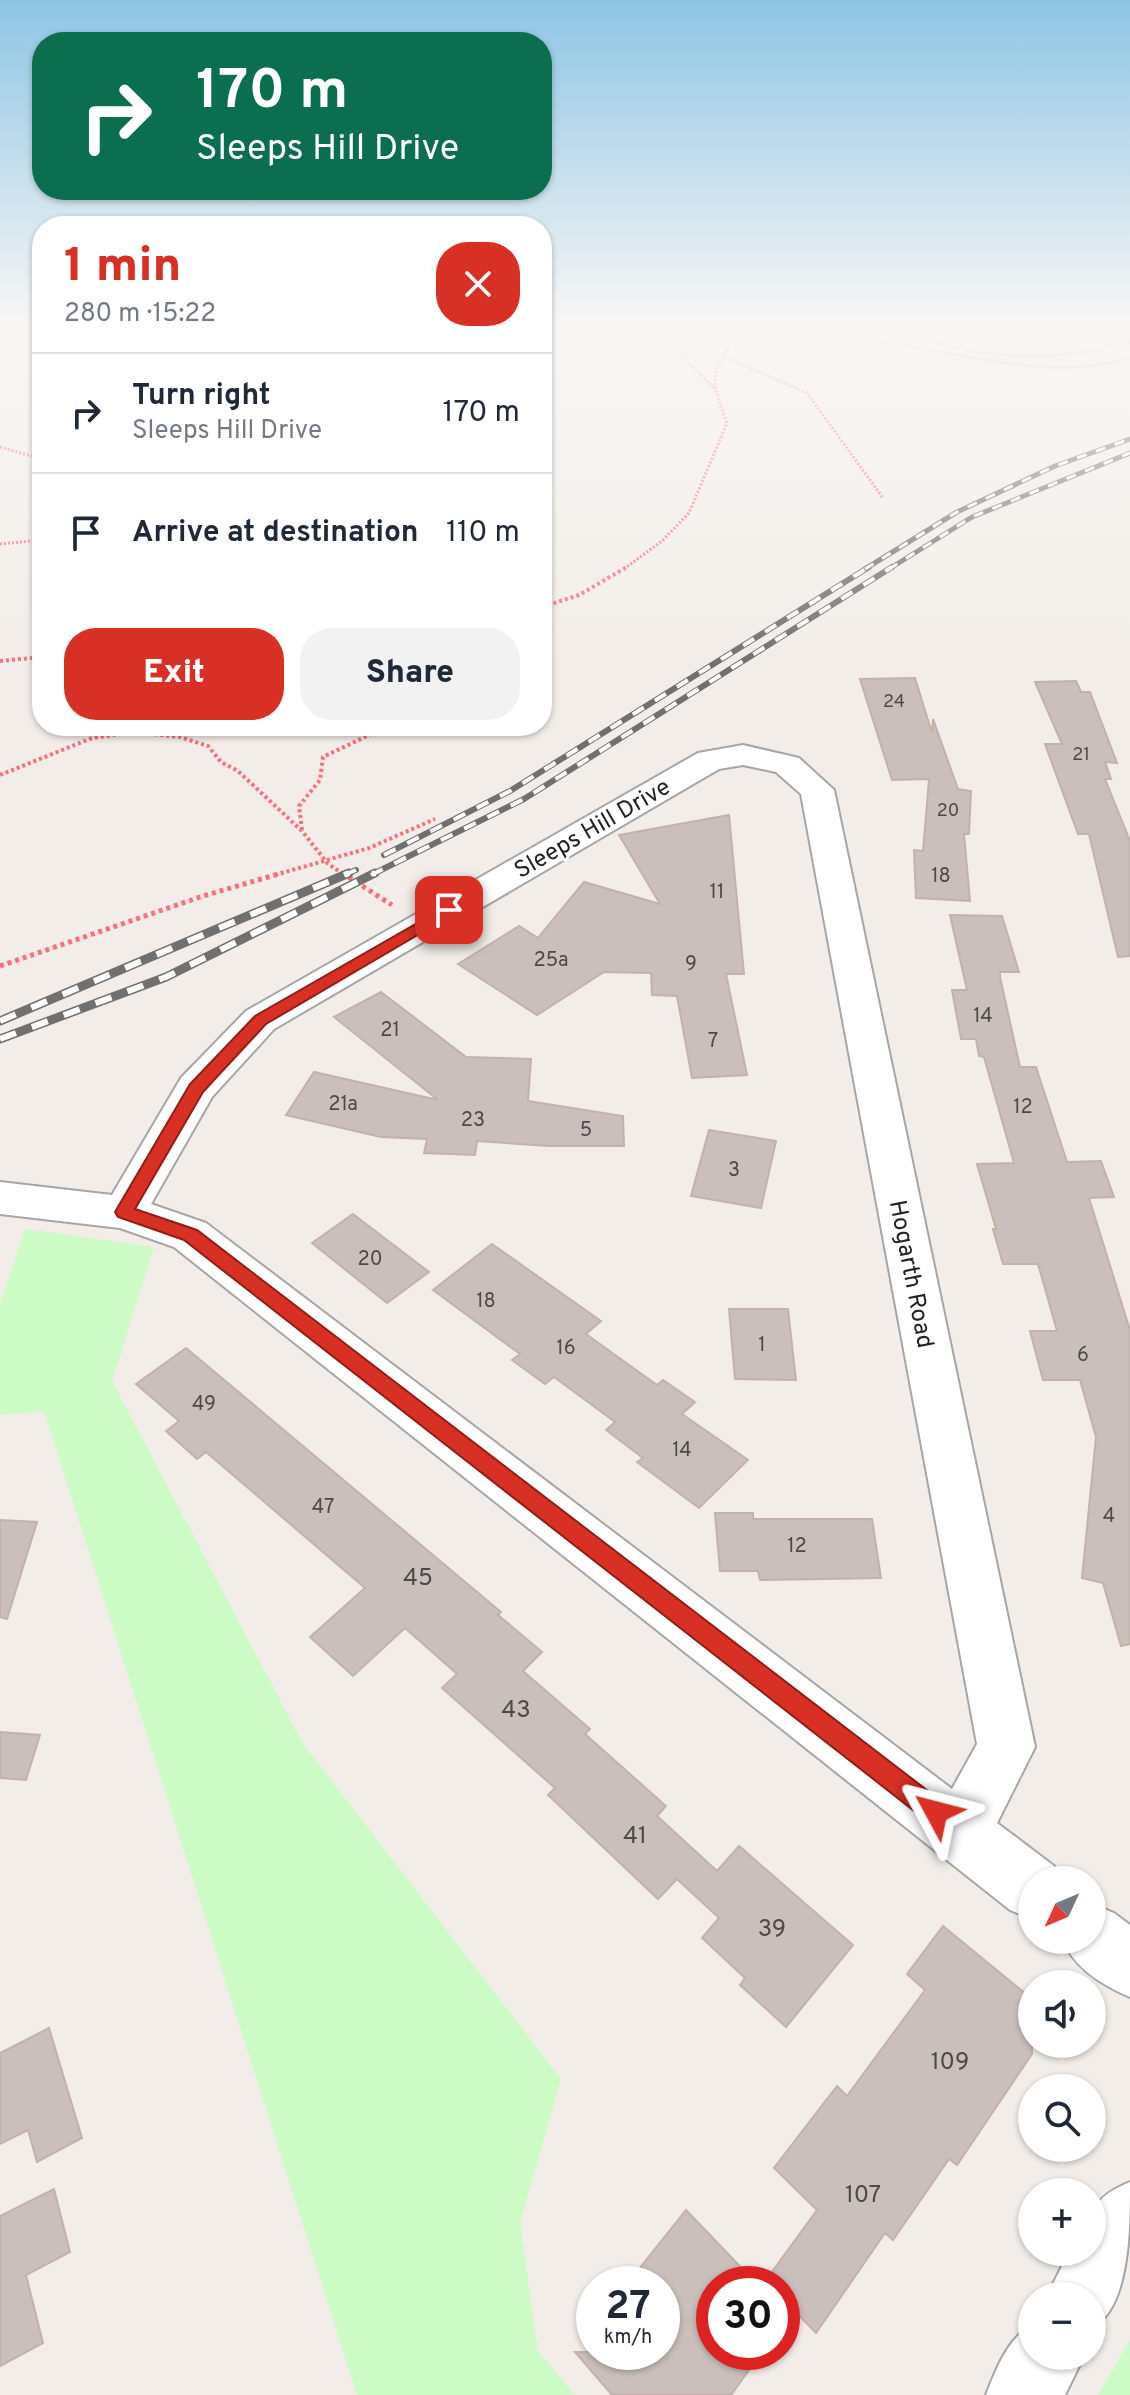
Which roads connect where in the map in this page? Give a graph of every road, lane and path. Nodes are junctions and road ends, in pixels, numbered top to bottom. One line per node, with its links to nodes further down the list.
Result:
1 (720, 440): 8 (path)
2 (841, 440): 5 (path)
3 (0, 447): 4 (path)
4 (32, 456)
5 (883, 498)
6 (32, 541): 7 (path)
7 (0, 544)
8 (552, 605)
9 (32, 658): 10 (path)
10 (0, 661)
11 (106, 736): 15 (path)
12 (171, 736): 17 (path)
13 (367, 736): 17 (path)
14 (743, 755): 19 (street, Sleeps Hill Drive); 23 (street, Hogarth Road)
15 (0, 775)
16 (435, 819): 18 (path)
17 (302, 831): 18 (path)
18 (326, 862): 19 (path); 20 (path)
19 (423, 924): 22 (street, Sleeps Hill Drive)
20 (0, 966)
21 (2, 1205): 22 (street)
22 (124, 1212): 23 (street)
23 (961, 1832): 24 (street)
24 (1018, 1877)
25 (1106, 1946): 26 (street)
26 (1130, 1965)
27 (1130, 2217): 28 (street)
28 (1091, 2282)
29 (1038, 2370): 30 (street)
30 (1023, 2395)

